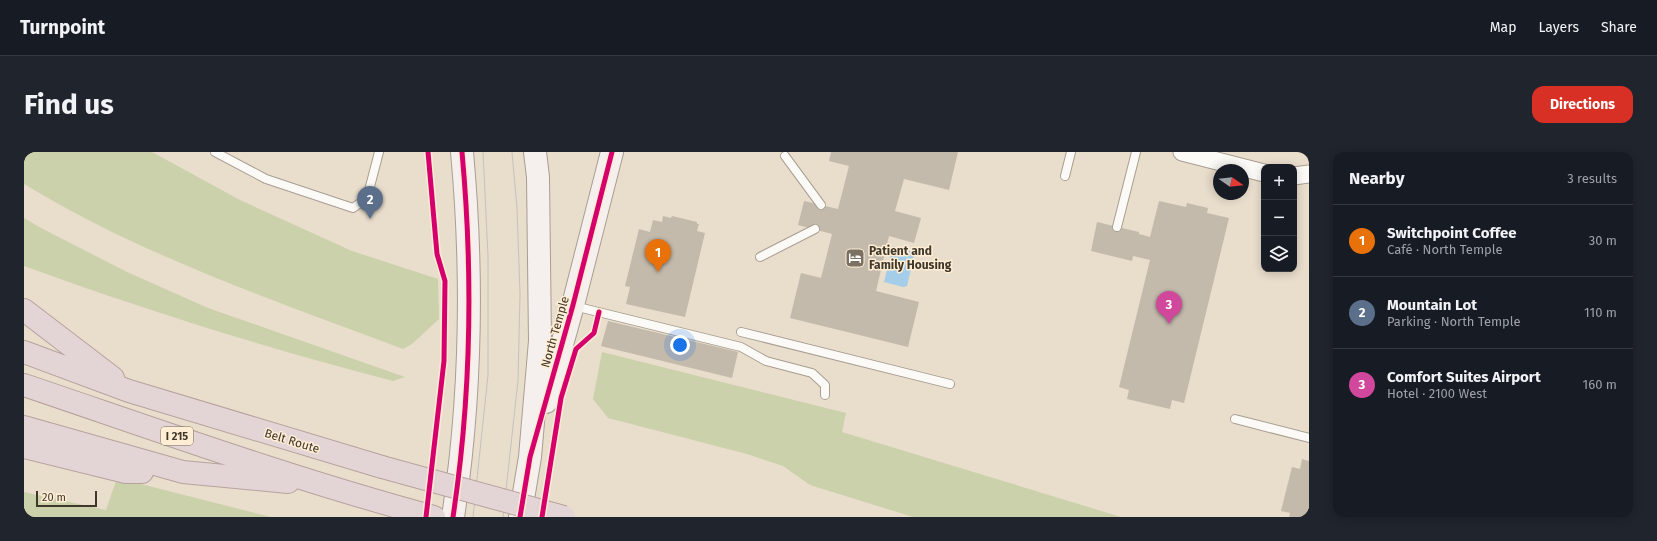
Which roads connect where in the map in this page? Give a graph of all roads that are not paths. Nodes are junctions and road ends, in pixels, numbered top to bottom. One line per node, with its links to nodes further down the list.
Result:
1 (215, 152): 2 (lane)
2 (379, 152)
3 (462, 152): 34 (main road)
4 (535, 152): 30 (main road, North Temple)
5 (612, 152): 18 (main road, North Temple)
6 (1070, 152): 12 (lane)
7 (1136, 152): 15 (lane)
8 (1182, 152): 10 (street)
9 (785, 156): 14 (lane)
10 (1261, 172)
11 (1309, 174): 13 (street)
12 (1065, 176)
13 (1297, 176)
14 (821, 205)
15 (1117, 227)
16 (815, 229): 17 (lane)
17 (760, 257)
18 (573, 305): 25 (lane); 30 (main road, North Temple)
19 (24, 310): 24 (highway)
20 (741, 332): 22 (lane)
21 (24, 352): 24 (highway, Belt Route / I 215)
22 (950, 384)
23 (24, 385): 32 (highway, I 215)
24 (129, 391): 36 (highway, Belt Route / I 215, bridge)
25 (824, 395)
26 (1235, 419): 28 (lane)
27 (24, 427): 31 (highway)
28 (1309, 438)
29 (24, 447): 31 (highway)
30 (530, 457): 35 (main road, North Temple)
31 (182, 472): 32 (highway)
32 (330, 486): 33 (highway, I 215)
33 (434, 517)
34 (454, 517)
35 (520, 517)
36 (564, 517)

